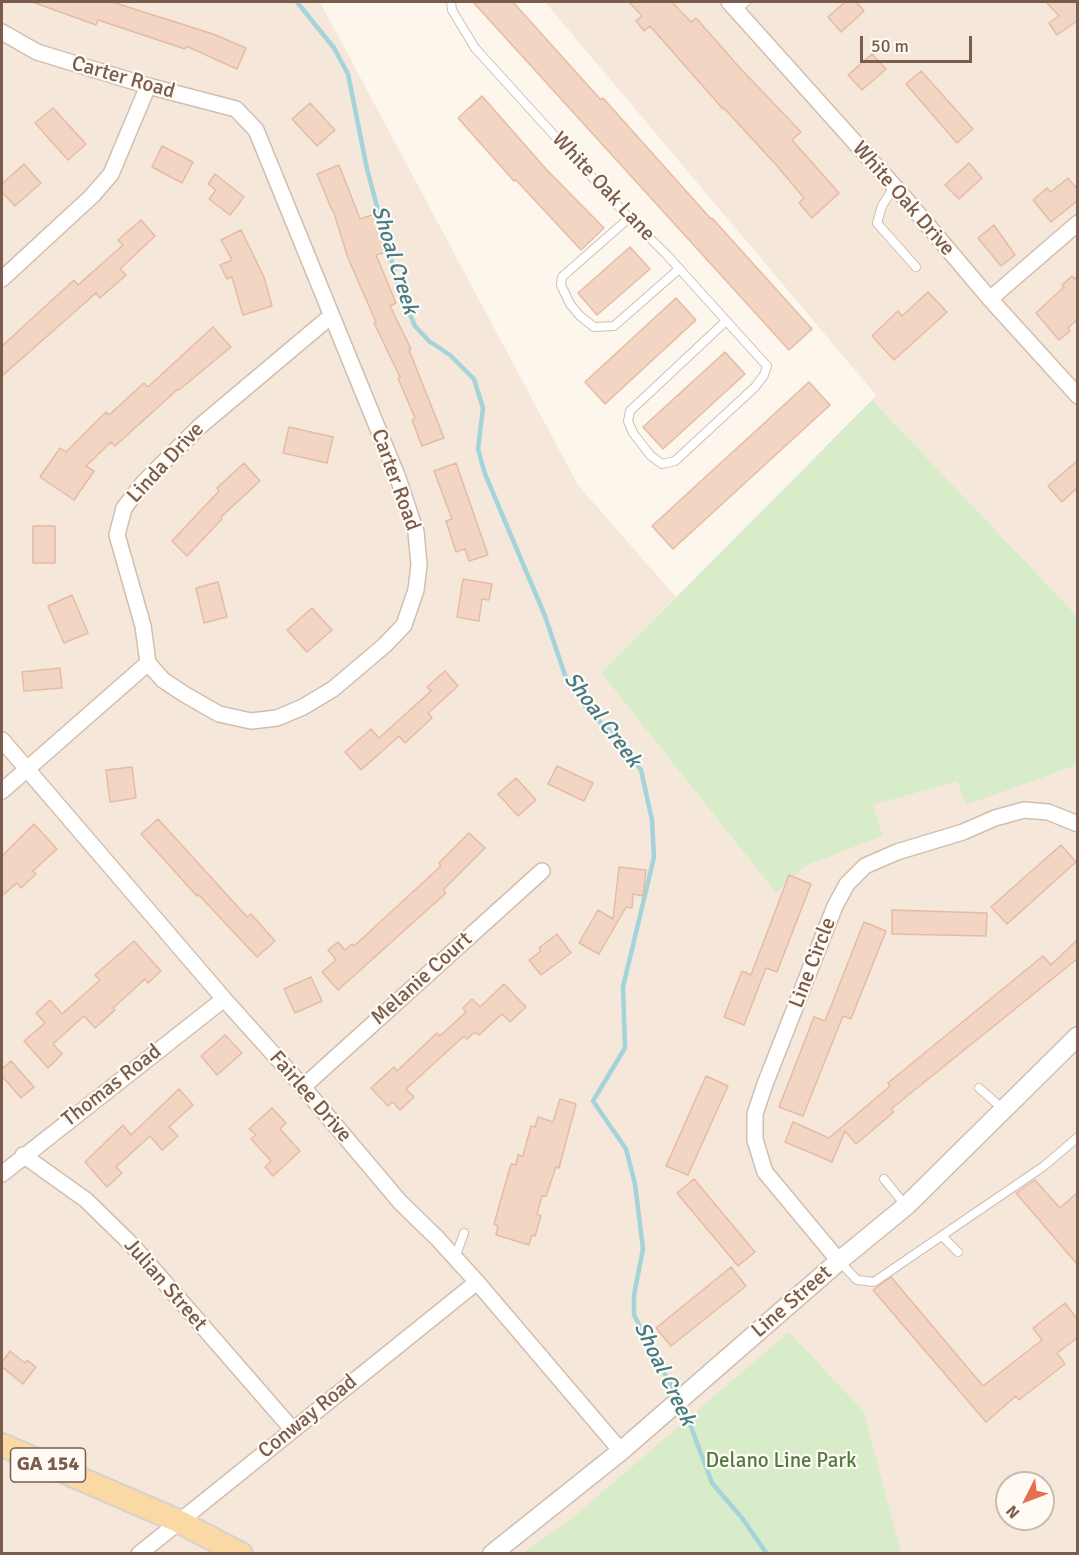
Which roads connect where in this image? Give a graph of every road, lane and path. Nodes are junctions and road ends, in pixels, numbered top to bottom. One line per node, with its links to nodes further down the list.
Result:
1 (451, 2): 6 (lane, White Oak Lane)
2 (737, 4): 5 (street, White Oak Drive)
3 (2, 32): 4 (street, Carter Road)
4 (148, 87): 10 (street); 12 (street, Carter Road)
5 (894, 187): 8 (lane); 11 (street, White Oak Drive)
6 (629, 218): 9 (lane, White Oak Lane); 9 (lane)
7 (1077, 223): 11 (street)
8 (916, 267)
9 (680, 269): 13 (lane, White Oak Lane)
10 (2, 279)
11 (990, 299): 14 (street, White Oak Drive)
12 (331, 316): 15 (street, Linda Drive); 15 (street, Carter Road)
13 (726, 321): 13 (lane, White Oak Lane)
14 (1077, 396)
15 (148, 663): 17 (street)
16 (2, 740): 17 (street, Fairlee Drive)
17 (27, 770): 18 (street); 21 (street, Fairlee Drive)
18 (2, 791)
19 (1077, 824): 35 (street, Line Circle)
20 (542, 871): 23 (street, Melanie Court)
21 (224, 999): 23 (street, Fairlee Drive); 27 (street, Thomas Road)
22 (1077, 1036): 25 (street, Line Street)
23 (303, 1087): 34 (street, Fairlee Drive)
24 (979, 1088): 25 (lane)
25 (1004, 1110): 30 (street, Line Street)
26 (1077, 1137): 32 (lane)
27 (23, 1155): 28 (street, Thomas Road); 37 (street, Julian Street)
28 (2, 1174)
29 (884, 1179): 30 (lane)
30 (906, 1206): 35 (street, Line Street)
31 (464, 1233): 34 (lane)
32 (942, 1236): 33 (lane); 35 (lane)
33 (958, 1252)
34 (455, 1258): 36 (street, Fairlee Drive)
35 (839, 1261): 39 (street, Line Street)
36 (477, 1282): 37 (street, Conway Road); 39 (street, Fairlee Drive)
37 (292, 1429): 40 (street, Conway Road)
38 (2, 1445): 40 (main road, GA 154)
39 (621, 1451): 43 (street, Line Street)
40 (178, 1521): 41 (street, Conway Road); 42 (main road, GA 154)
41 (139, 1554)
42 (241, 1554)
43 (492, 1554)

